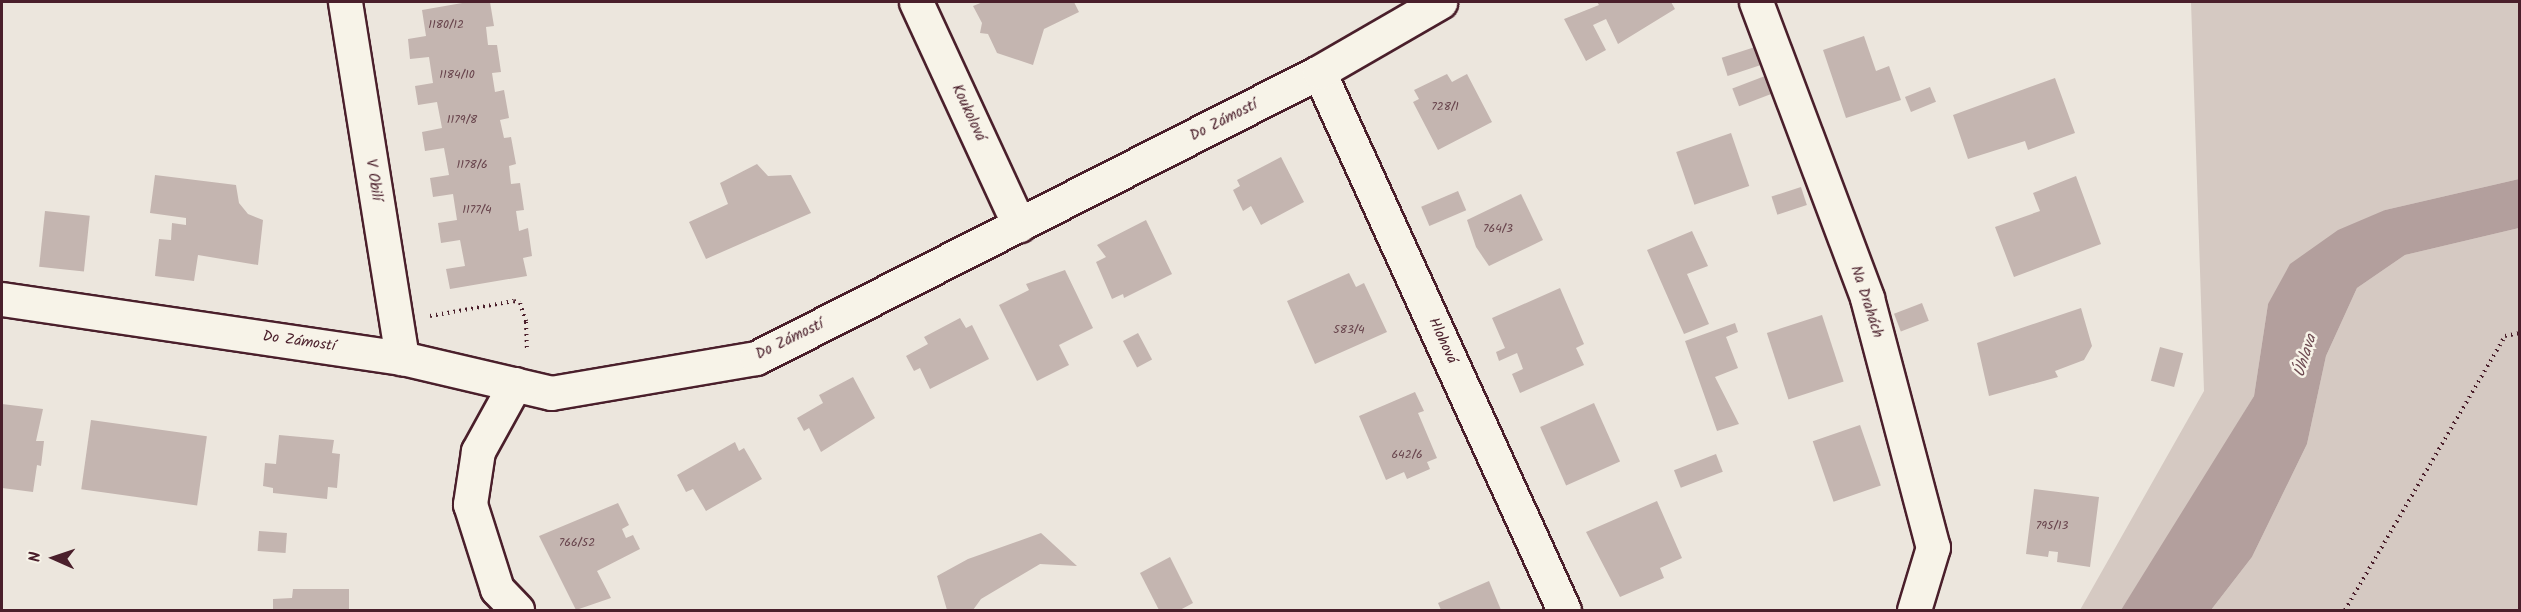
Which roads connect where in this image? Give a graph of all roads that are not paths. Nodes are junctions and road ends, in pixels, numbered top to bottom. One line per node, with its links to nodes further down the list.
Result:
1 (345, 2): 8 (street, V Obilí)
2 (916, 2): 6 (street, Koukolová)
3 (1440, 2): 5 (street, Do Zámostí)
4 (1756, 2): 12 (street, Na Drahách)
5 (1318, 72): 6 (street, Do Zámostí); 11 (street, Hlohová)
6 (1019, 225): 9 (street, Do Zámostí)
7 (2, 299): 8 (street, Do Zámostí)
8 (402, 358): 9 (street, Do Zámostí)
9 (515, 384): 10 (street)
10 (517, 610)
11 (1564, 610)
12 (1914, 610)

